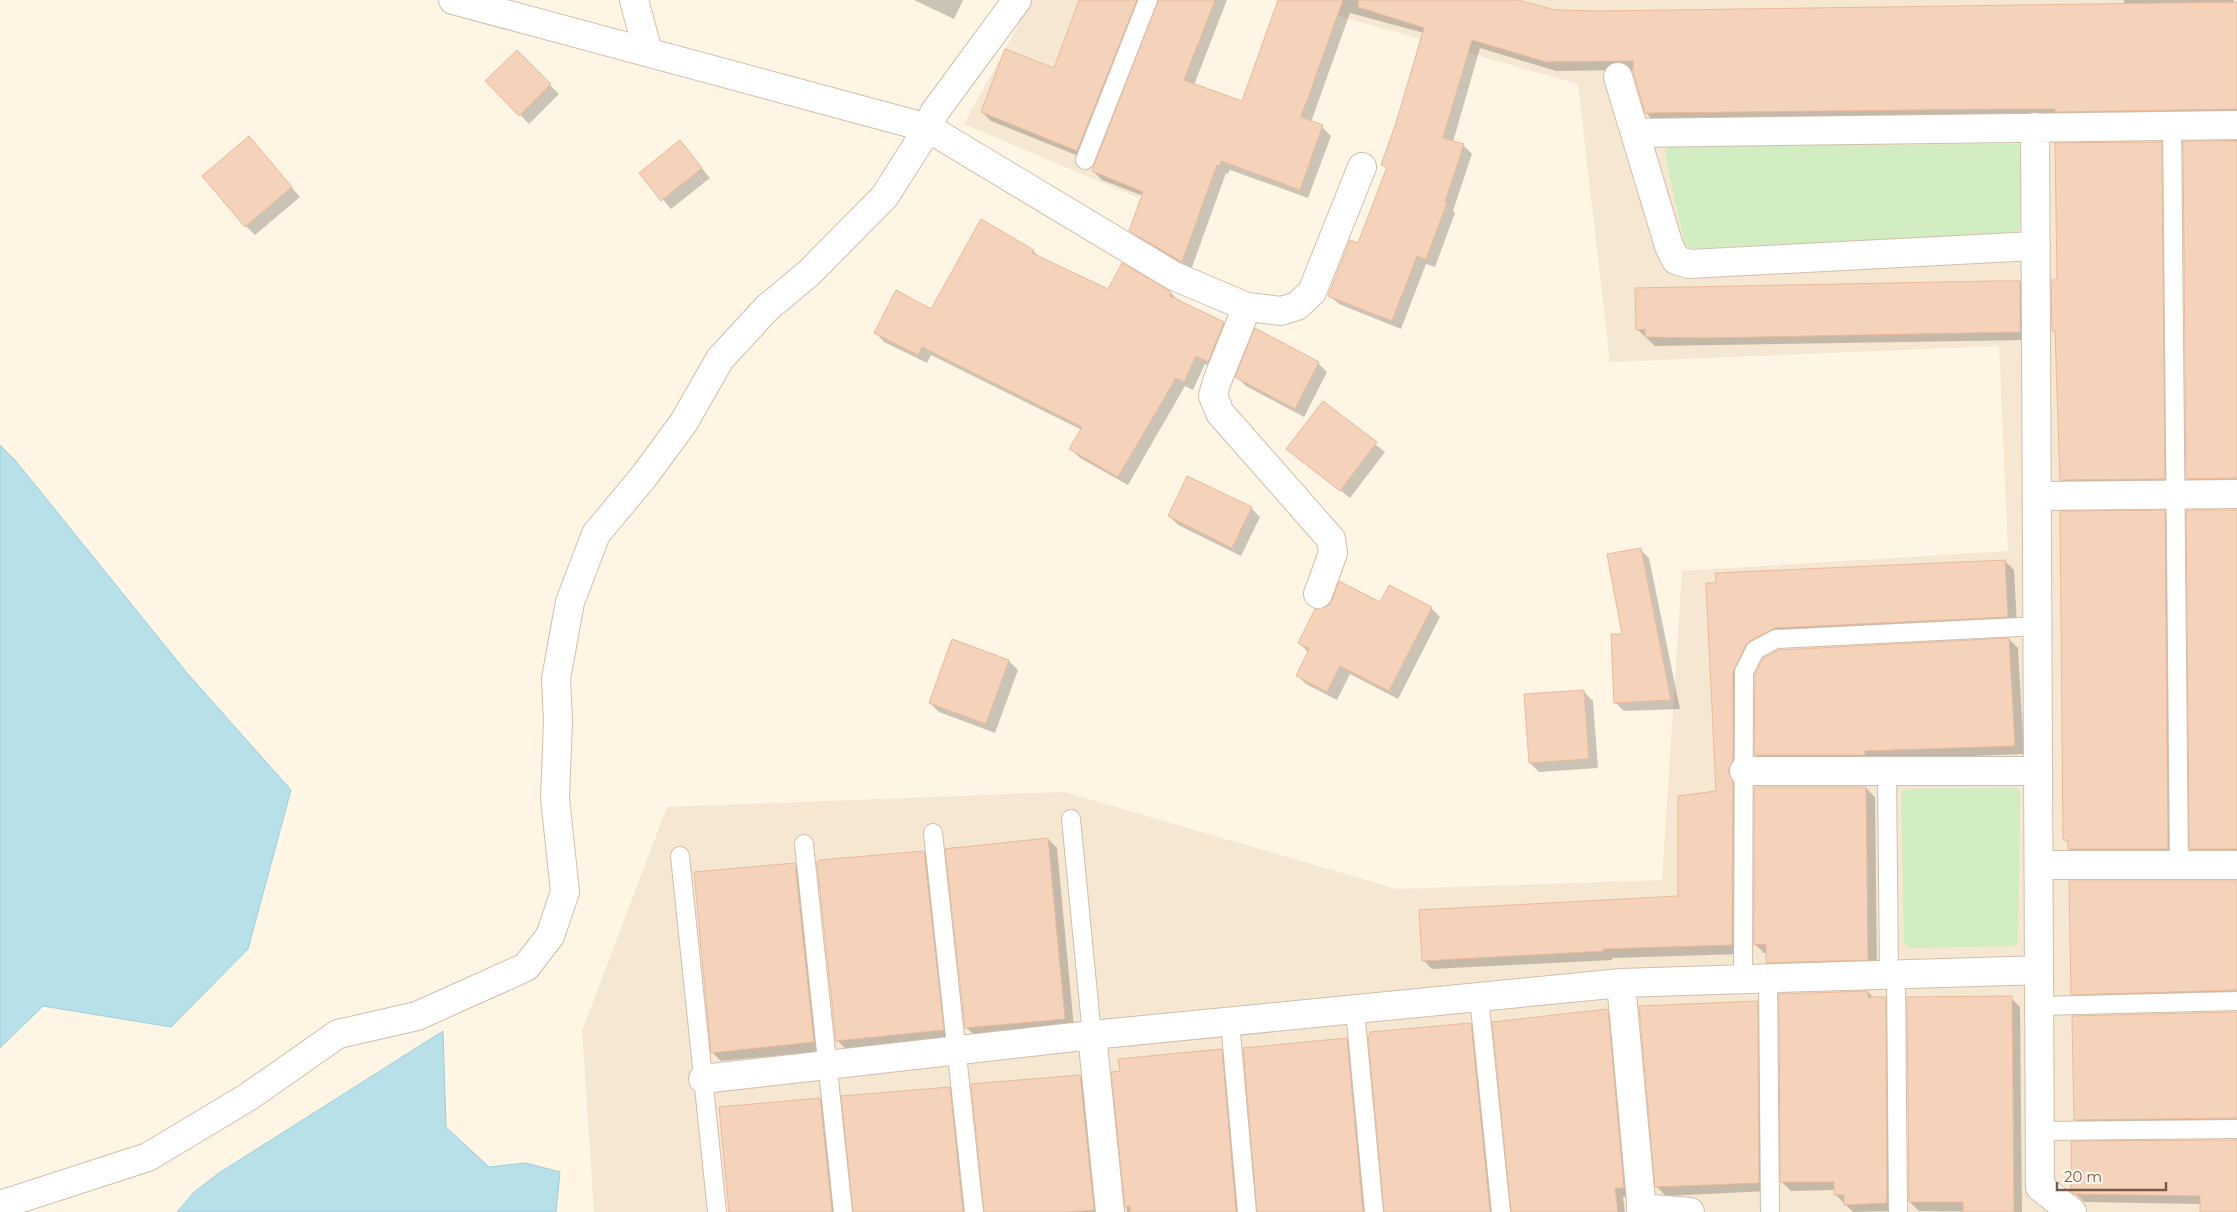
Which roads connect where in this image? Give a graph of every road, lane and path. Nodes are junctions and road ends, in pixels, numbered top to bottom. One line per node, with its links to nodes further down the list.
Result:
1 (453, 0): 5 (street)
2 (634, 0): 5 (street)
3 (1017, 0): 10 (street)
4 (1148, 0): 12 (lane)
5 (648, 52): 10 (street)
6 (1618, 77): 11 (street)
7 (2237, 125): 8 (street)
8 (2172, 126): 9 (street); 17 (lane)
9 (2035, 127): 11 (street); 14 (street)
10 (928, 128): 15 (street); 46 (street)
11 (1635, 133): 14 (street)
12 (1085, 160)
13 (1362, 167): 15 (street)
14 (2036, 246): 18 (street)
15 (1247, 307): 19 (street)
16 (2237, 494): 17 (street)
17 (2176, 495): 18 (street); 29 (lane)
18 (2037, 496): 20 (street)
19 (1318, 594)
20 (2038, 626): 21 (lane); 23 (street)
21 (1744, 771): 22 (street); 33 (lane)
22 (1888, 771): 23 (street); 32 (lane)
23 (2038, 771): 28 (street)
24 (1071, 819): 40 (lane)
25 (933, 833): 41 (lane)
26 (804, 844): 42 (lane)
27 (680, 856): 43 (lane)
28 (2038, 865): 29 (street); 31 (street)
29 (2179, 865): 30 (street)
30 (2237, 865)
31 (2039, 970): 32 (street); 37 (street)
32 (1893, 975): 33 (street); 57 (lane)
33 (1755, 979): 34 (street); 56 (lane)
34 (1621, 983): 35 (street); 47 (street)
35 (1479, 997): 38 (street); 54 (lane)
36 (2237, 1001): 37 (lane)
37 (2039, 1006): 45 (street)
38 (1355, 1010): 39 (street); 53 (lane)
39 (1230, 1022): 40 (street); 52 (lane)
40 (1092, 1035): 41 (street); 51 (street)
41 (957, 1050): 42 (street); 50 (lane)
42 (827, 1065): 43 (street); 49 (lane)
43 (703, 1079): 48 (lane)
44 (2237, 1129): 45 (lane)
45 (2040, 1132): 58 (street)
46 (2, 1204)
47 (1642, 1210): 55 (street)
48 (717, 1212)
49 (843, 1212)
50 (974, 1212)
51 (1110, 1212)
52 (1247, 1212)
53 (1374, 1212)
54 (1501, 1212)
55 (1690, 1212)
56 (1770, 1212)
57 (1898, 1212)
58 (2072, 1212)

